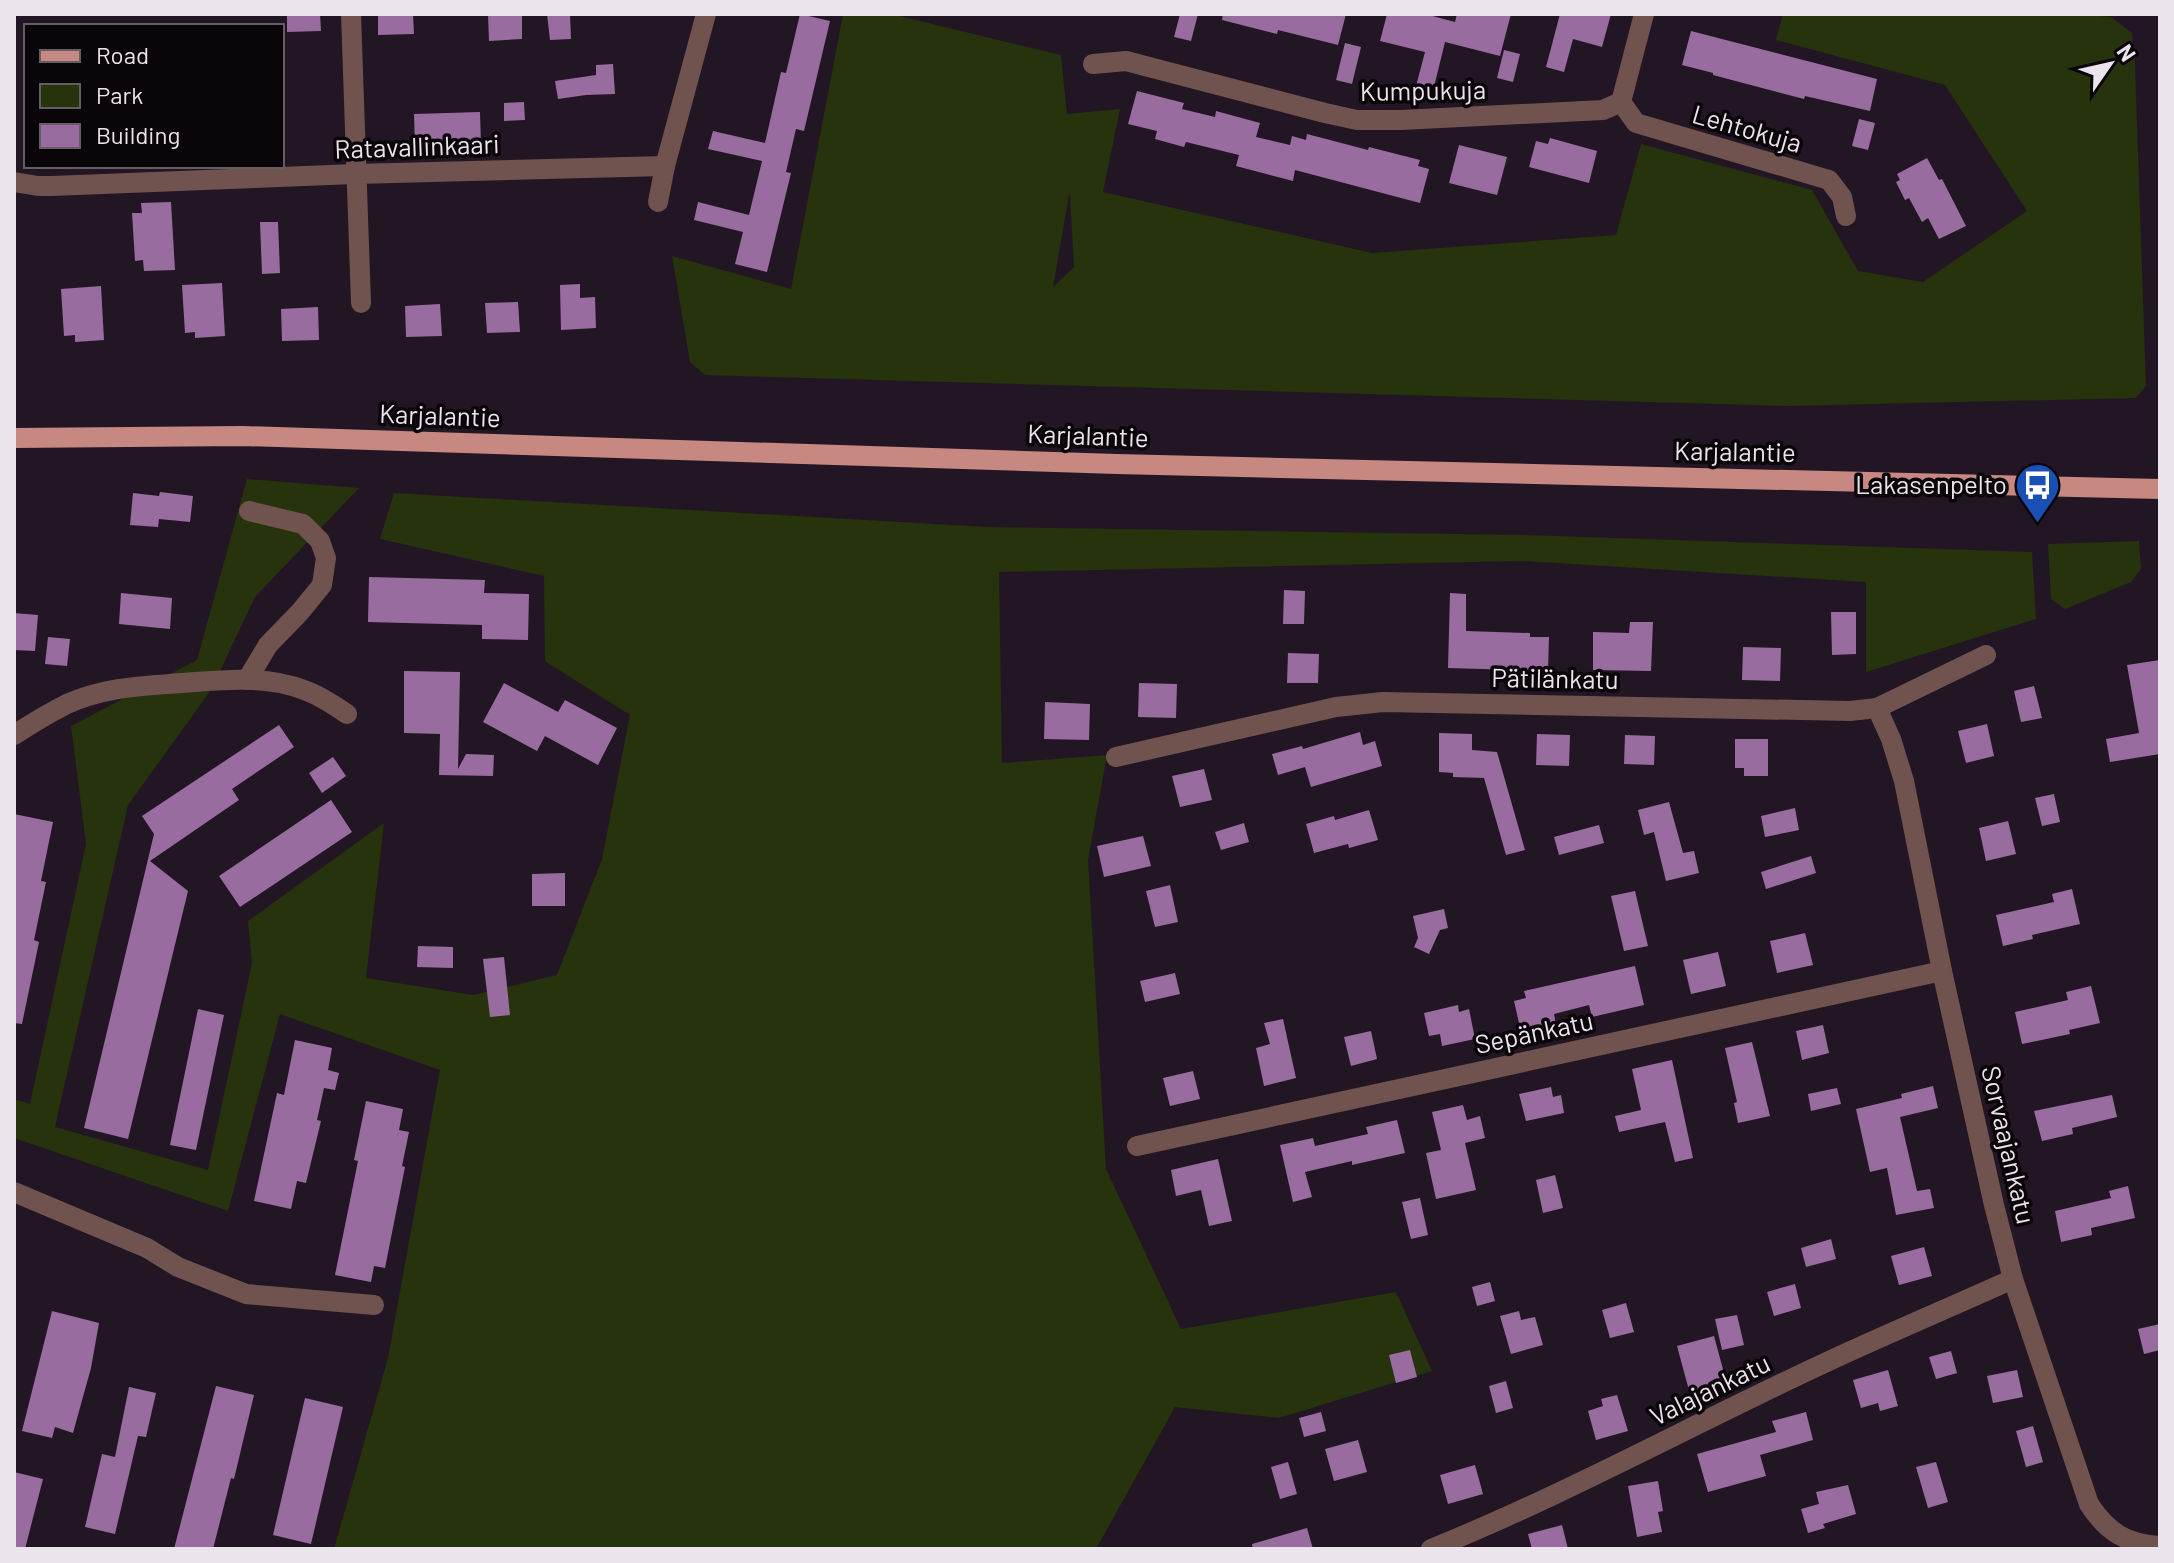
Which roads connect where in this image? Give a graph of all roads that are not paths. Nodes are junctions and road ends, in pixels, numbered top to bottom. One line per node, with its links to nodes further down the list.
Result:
1 (351, 14): 7 (street)
2 (706, 14): 6 (street)
3 (1644, 14): 5 (street)
4 (1093, 64): 5 (street, Kumpukuja)
5 (1621, 102): 10 (street, Lehtokuja)
6 (665, 166): 7 (street, Ratavallinkaari); 9 (street)
7 (355, 174): 8 (street, Ratavallinkaari); 11 (street)
8 (14, 182)
9 (658, 202)
10 (1846, 216)
11 (361, 303)
12 (14, 438): 13 (main road, Karjalantie)
13 (2160, 489)
14 (249, 511): 16 (street)
15 (1986, 655): 17 (street, Pätilänkatu)
16 (247, 680): 18 (street); 19 (street)
17 (1877, 708): 20 (street, Pätilänkatu); 21 (street, Sorvaajankatu)
18 (347, 714)
19 (14, 735)
20 (1116, 757)
21 (1942, 971): 22 (street, Sepänkatu); 24 (street, Sorvaajankatu)
22 (1137, 1146)
23 (14, 1192): 25 (street)
24 (2013, 1279): 26 (street, Sorvaajankatu); 27 (street, Valajankatu)
25 (374, 1305)
26 (2160, 1546)
27 (1431, 1549)

